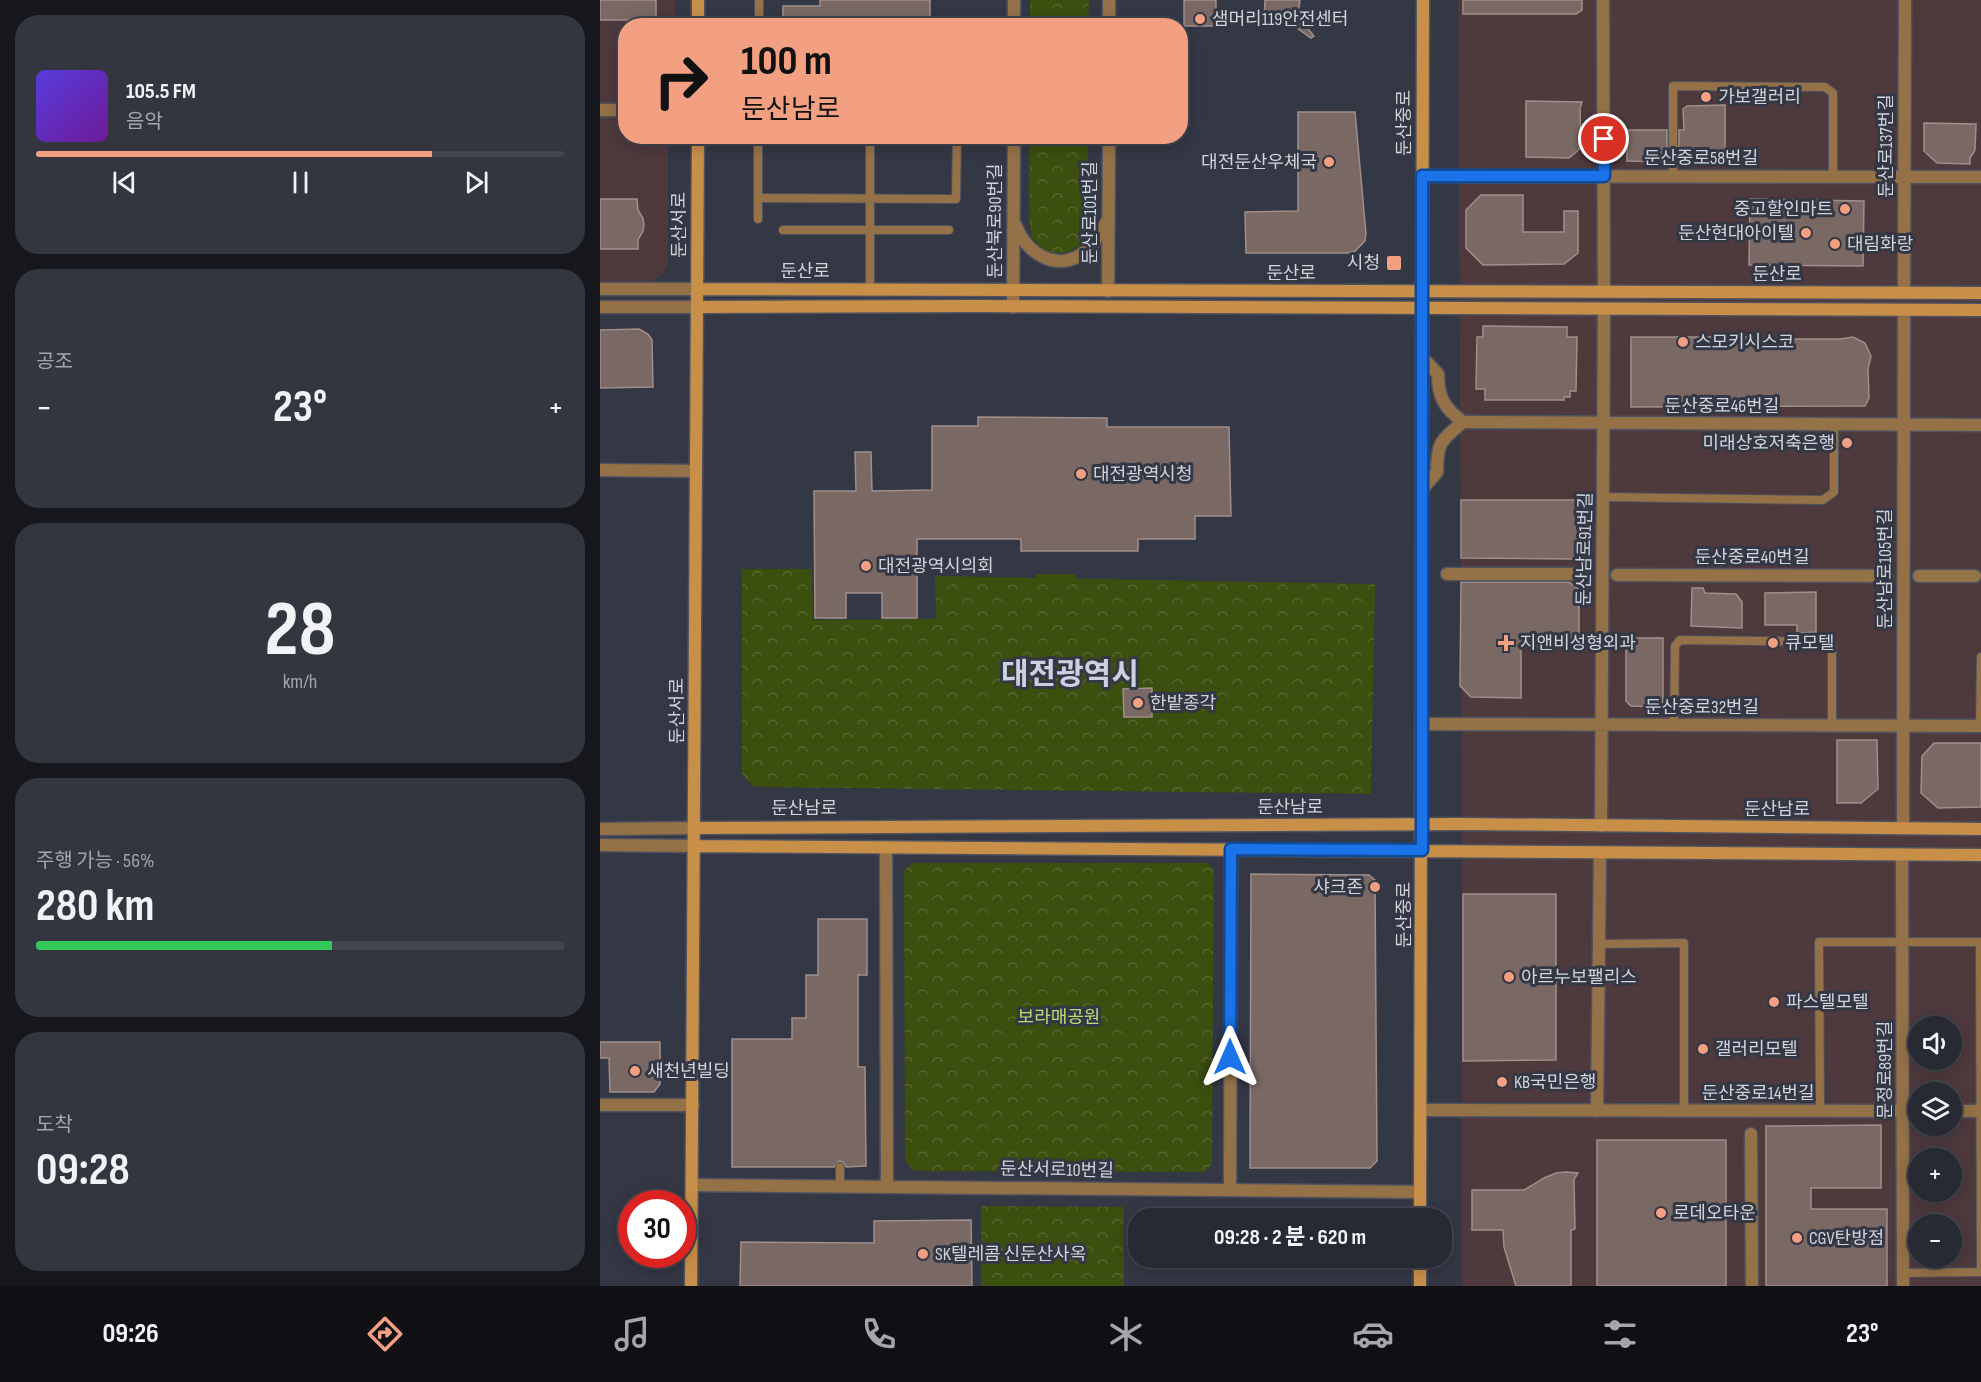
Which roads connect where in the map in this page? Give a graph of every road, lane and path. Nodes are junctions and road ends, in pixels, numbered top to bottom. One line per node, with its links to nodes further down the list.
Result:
1 (698, 0): 8 (main road)
2 (759, 0): 9 (lane)
3 (1014, 0): 10 (street)
4 (1109, 0): 11 (street)
5 (1423, 0): 20 (main road, 둔산중로)
6 (1603, 0): 21 (street)
7 (1905, 0): 24 (street, 둔산로137번길)
8 (698, 18)
9 (759, 18)
10 (1014, 18)
11 (1109, 18)
12 (600, 110): 13 (street)
13 (618, 110)
14 (698, 144): 35 (main road, 둔산서로)
15 (758, 144): 26 (lane)
16 (870, 144): 27 (lane)
17 (957, 144): 27 (lane)
18 (1014, 144): 30 (street, 둔산북로90번길)
19 (1109, 144): 29 (street, 둔산로101번길)
20 (1422, 176): 21 (street, 둔산중로58번길); 39 (main road, 둔산중로)
21 (1604, 176): 22 (street, 둔산중로58번길); 40 (street)
22 (1673, 176): 23 (street, 둔산중로58번길); 23 (lane)
23 (1833, 176): 24 (street, 둔산중로58번길)
24 (1904, 177): 25 (street, 둔산중로58번길); 41 (street, 둔산로137번길)
25 (1981, 177)
26 (758, 198): 27 (lane); 28 (lane)
27 (870, 199): 32 (lane)
28 (758, 219)
29 (1108, 219): 30 (street); 38 (street, 둔산로101번길)
30 (1014, 221): 37 (street, 둔산북로90번길)
31 (783, 230): 32 (lane)
32 (870, 230): 33 (lane); 36 (lane)
33 (949, 230)
34 (600, 289): 35 (street, 둔산로)
35 (697, 289): 36 (main road, 둔산로); 45 (main road, 둔산서로)
36 (870, 290): 37 (main road, 둔산로)
37 (1013, 290): 38 (main road, 둔산로); 43 (street, 둔산북로90번길)
38 (1108, 291): 39 (main road, 둔산로)
39 (1421, 291): 40 (main road, 둔산로); 46 (main road, 둔산중로)
40 (1604, 291): 41 (main road, 둔산로)
41 (1904, 292): 42 (main road, 둔산로)
42 (1981, 293)
43 (1013, 306): 45 (main road, 둔산로); 46 (main road, 둔산로)
44 (600, 307): 45 (street, 둔산로)
45 (697, 308): 57 (main road, 둔산서로)
46 (1421, 308): 47 (main road, 둔산로); 50 (main road, 둔산중로)
47 (1604, 309): 48 (main road, 둔산로); 52 (street, 둔산남로91번길)
48 (1904, 310): 49 (main road, 둔산로); 54 (street, 둔산남로105번길)
49 (1981, 310)
50 (1422, 357): 51 (street); 58 (main road, 둔산중로)
51 (1463, 422): 52 (street, 둔산중로46번길); 58 (street)
52 (1604, 423): 53 (street, 둔산중로46번길); 59 (street, 둔산남로91번길)
53 (1834, 424): 54 (street, 둔산중로46번길); 59 (lane)
54 (1904, 425): 55 (street, 둔산중로46번길); 71 (street, 둔산남로105번길)
55 (1981, 425)
56 (600, 470): 57 (street)
57 (696, 471): 75 (main road, 둔산서로)
58 (1423, 488): 67 (main road, 둔산중로)
59 (1604, 497): 68 (street, 둔산남로91번길)
60 (1448, 574): 61 (street)
61 (1586, 574)
62 (1617, 575): 63 (street, 둔산중로40번길)
63 (1887, 576)
64 (1918, 576): 65 (street)
65 (1975, 576)
66 (1981, 657): 72 (lane)
67 (1423, 724): 68 (street, 둔산중로32번길); 73 (main road, 둔산중로)
68 (1602, 724): 69 (street, 둔산중로32번길); 74 (street, 둔산남로91번길)
69 (1674, 725): 70 (street, 둔산중로32번길); 70 (lane)
70 (1832, 726): 71 (street, 둔산중로32번길)
71 (1903, 726): 72 (street, 둔산중로32번길); 76 (street, 둔산남로105번길)
72 (1981, 726)
73 (1422, 825): 74 (main road, 둔산남로); 75 (main road, 둔산남로); 83 (main road, 둔산중로)
74 (1601, 826): 76 (main road, 둔산남로)
75 (695, 828): 78 (street, 둔산남로); 80 (main road, 둔산서로)
76 (1903, 828): 77 (main road, 둔산남로)
77 (1981, 828)
78 (600, 829)
79 (600, 845): 80 (street)
80 (694, 846): 81 (main road); 90 (main road, 둔산서로)
81 (886, 847): 82 (main road); 103 (street)
82 (1231, 849): 83 (main road); 104 (street)
83 (1422, 850): 84 (main road); 91 (main road, 둔산중로)
84 (1600, 853): 85 (main road); 88 (street)
85 (1902, 854): 86 (main road); 87 (street, 문정로89번길)
86 (1981, 855)
87 (1902, 941): 94 (lane); 95 (street, 문정로89번길); 98 (lane)
88 (1598, 944): 92 (street); 93 (lane)
89 (600, 1105): 90 (street)
90 (693, 1105): 101 (main road, 둔산서로)
91 (1421, 1110): 92 (street, 둔산중로14번길); 105 (main road, 둔산중로)
92 (1597, 1110): 93 (street, 둔산중로14번길)
93 (1683, 1110): 94 (street, 둔산중로14번길)
94 (1821, 1111): 95 (street, 둔산중로14번길)
95 (1903, 1111): 96 (street, 둔산중로14번길); 109 (street, 문정로89번길)
96 (1908, 1111)
97 (1962, 1111): 98 (street)
98 (1981, 1111): 108 (lane)
99 (1750, 1134): 112 (street)
100 (840, 1167): 102 (lane)
101 (693, 1185): 102 (street, 둔산서로10번길); 110 (main road, 둔산서로)
102 (840, 1186): 103 (street, 둔산서로10번길)
103 (887, 1187): 104 (street, 둔산서로10번길)
104 (1230, 1190): 105 (street, 둔산서로10번길)
105 (1420, 1192): 106 (main road, 둔산중로)
106 (1420, 1208)
107 (1420, 1268): 111 (main road)
108 (1981, 1271): 109 (lane)
109 (1904, 1273): 113 (street, 문정로89번길)
110 (691, 1286)
111 (1420, 1286)
112 (1752, 1286)
113 (1904, 1286)

